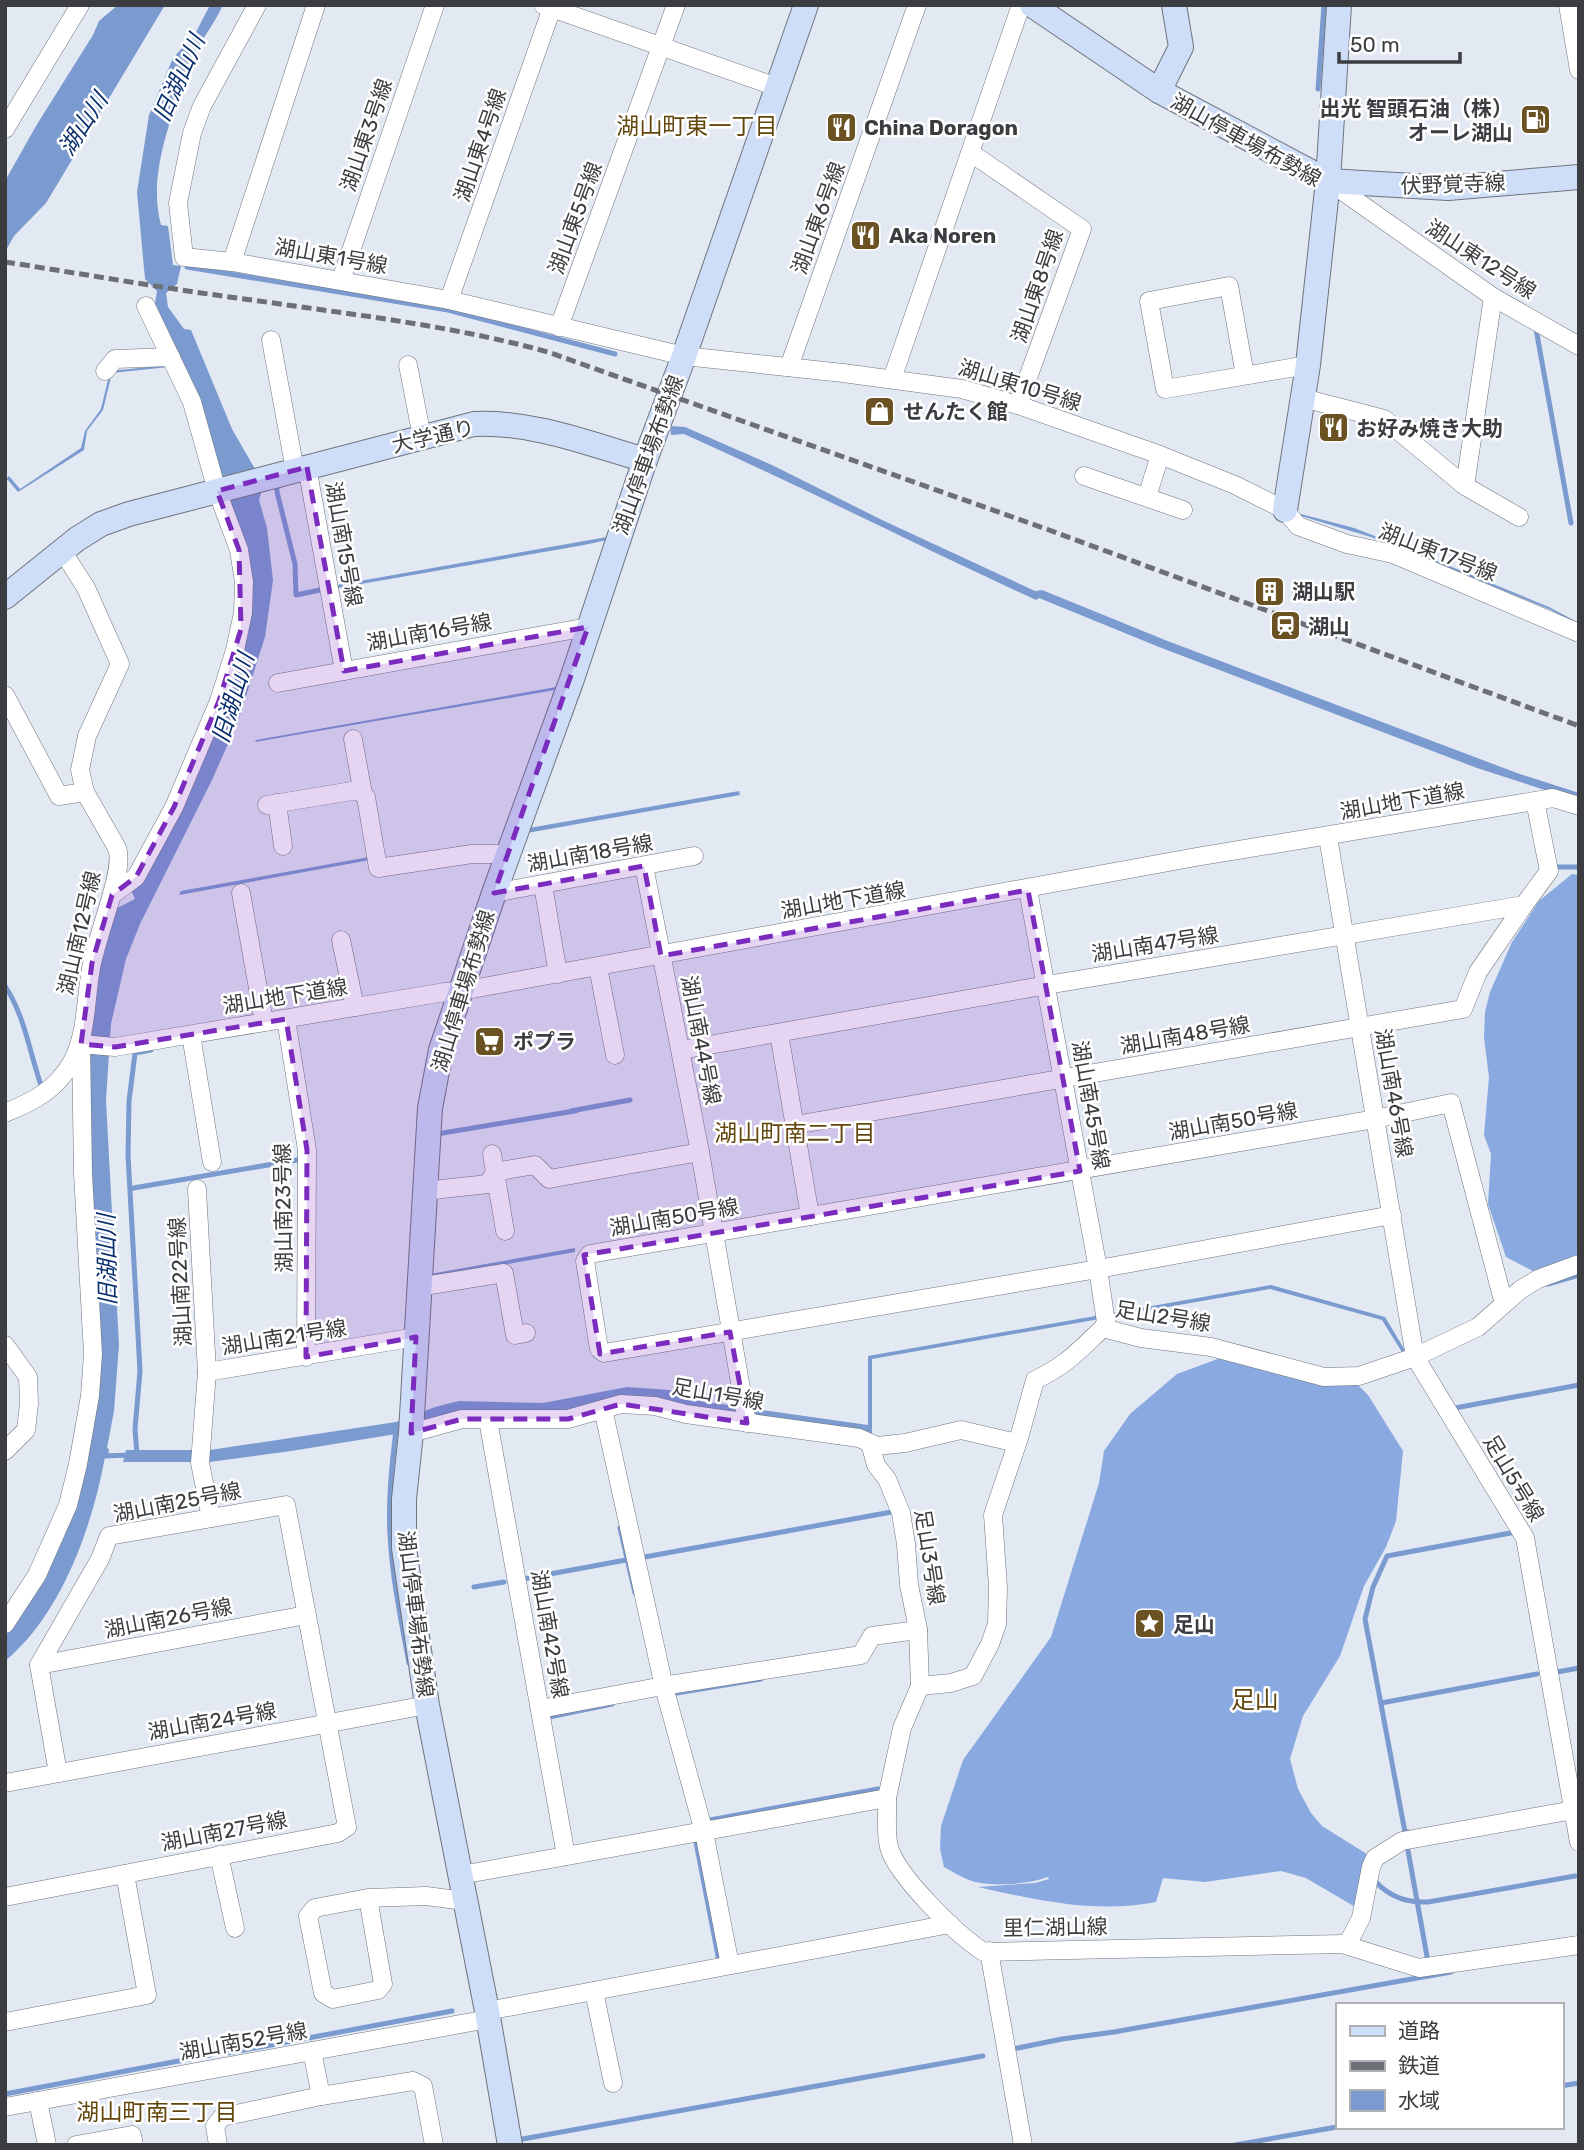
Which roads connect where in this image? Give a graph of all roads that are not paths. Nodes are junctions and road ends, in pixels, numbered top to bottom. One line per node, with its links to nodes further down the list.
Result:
1 (80, 5): 18 (street)
2 (257, 5): 23 (street, 湖山東1号線)
3 (316, 5): 23 (street)
4 (435, 5): 24 (street, 湖山東3号線)
5 (676, 5): 14 (street, 湖山東5号線)
6 (806, 5): 16 (main road, 湖山停車場布勢線)
7 (916, 5): 35 (street, 湖山東6号線)
8 (1021, 5): 20 (street)
9 (1032, 5): 17 (main road, 湖山停車場布勢線)
10 (1174, 5): 17 (main road)
11 (1339, 5): 22 (main road)
12 (1567, 5): 15 (street)
13 (549, 6): 14 (street); 26 (street, 湖山東4号線)
14 (662, 49): 16 (street); 28 (street, 湖山東5号線)
15 (1579, 69)
16 (777, 87): 31 (main road, 湖山停車場布勢線)
17 (1158, 91): 22 (main road, 湖山停車場布勢線)
18 (10, 108): 19 (street)
19 (5, 128)
20 (971, 153): 38 (street); 40 (street, 湖山東8号線)
21 (1579, 177): 22 (main road, 伏野覚寺線)
22 (1328, 181): 25 (street, 湖山東12号線); 34 (main road, 湖山停車場布勢線)
23 (232, 262): 24 (street, 湖山東1号線)
24 (341, 280): 26 (street, 湖山東1号線)
25 (1493, 297): 30 (street, 湖山東12号線); 46 (street)
26 (449, 300): 28 (street, 湖山東1号線)
27 (146, 306): 32 (street)
28 (559, 327): 31 (street, 湖山東1号線)
29 (271, 340): 44 (street, 湖山南15号線)
30 (1579, 346)
31 (684, 356): 35 (street, 湖山東10号線); 43 (main road, 湖山停車場布勢線)
32 (171, 357): 36 (street); 47 (street)
33 (408, 365): 41 (street)
34 (1308, 365): 37 (street); 39 (main road, 湖山停車場布勢線)
35 (789, 367): 38 (street, 湖山東10号線)
36 (104, 371)
37 (1245, 375): 37 (street)
38 (892, 379): 40 (street, 湖山東10号線)
39 (1303, 398): 46 (street); 50 (main road, 湖山停車場布勢線)
40 (1018, 405): 42 (street, 湖山東10号線)
41 (422, 437): 43 (main road, 大学通り); 44 (main road, 大学通り)
42 (1160, 455): 48 (street); 50 (street, 湖山東10号線)
43 (645, 460): 54 (main road, 湖山停車場布勢線)
44 (301, 469): 47 (main road, 大学通り); 56 (street, 湖山南15号線)
45 (1084, 475): 48 (street)
46 (1465, 485): 51 (street)
47 (218, 491): 52 (main road); 73 (street)
48 (1146, 498): 49 (street)
49 (1183, 510)
50 (1285, 510): 55 (street, 湖山東17号線)
51 (1519, 517)
52 (63, 552): 53 (main road); 60 (street)
53 (5, 597)
54 (587, 627): 56 (street, 湖山南16号線); 66 (main road, 湖山停車場布勢線)
55 (1579, 633)
56 (344, 671): 57 (street, 湖山南16号線)
57 (278, 683)
58 (5, 695): 60 (street)
59 (353, 738): 61 (street)
60 (85, 792): 73 (street, 湖山南12号線)
61 (363, 794): 65 (street); 66 (street)
62 (1535, 801): 63 (street, 湖山地下道線); 64 (street, 湖山地下道線); 74 (street)
63 (1579, 806)
64 (1328, 837): 70 (street, 湖山地下道線); 75 (street, 湖山南46号線)
65 (284, 846)
66 (507, 854): 72 (main road, 湖山停車場布勢線)
67 (694, 856): 68 (street, 湖山南18号線)
68 (645, 866): 69 (street, 湖山南18号線); 77 (street, 湖山南44号線)
69 (542, 885): 72 (street, 湖山南18号線); 79 (street)
70 (1027, 890): 77 (street, 湖山地下道線); 80 (street, 湖山南45号線)
71 (241, 893): 84 (street)
72 (494, 893): 81 (main road, 湖山停車場布勢線)
73 (112, 895): 88 (street, 湖山南12号線)
74 (1524, 905): 75 (street, 湖山南47号線); 85 (street, 湖山南48号線)
75 (1343, 937): 80 (street, 湖山南47号線); 85 (street, 湖山南46号線)
76 (341, 940): 82 (street)
77 (661, 956): 78 (street, 湖山地下道線); 89 (street, 湖山南44号線)
78 (598, 967): 79 (street, 湖山地下道線); 90 (street)
79 (558, 974): 81 (street, 湖山地下道線)
80 (1047, 985): 86 (street, 湖山南47号線); 91 (street, 湖山南45号線)
81 (461, 991): 82 (street, 湖山地下道線); 101 (main road, 湖山停車場布勢線)
82 (355, 1007): 83 (street, 湖山地下道線)
83 (286, 1019): 84 (street, 湖山地下道線); 115 (street, 湖山南23号線)
84 (264, 1022): 87 (street, 湖山地下道線)
85 (1359, 1028): 91 (street, 湖山南48号線); 93 (street, 湖山南46号線)
86 (779, 1033): 89 (street, 湖山南47号線); 94 (street)
87 (191, 1035): 88 (street, 湖山地下道線); 97 (street)
88 (84, 1044): 92 (street, 湖山南12号線); 127 (street)
89 (681, 1050): 95 (street, 湖山南44号線)
90 (615, 1055)
91 (1063, 1079): 94 (street, 湖山南48号線); 98 (street, 湖山南45号線)
92 (5, 1113)
93 (1375, 1119): 98 (street, 湖山南50号線); 102 (street, 湖山南46号線); 109 (street, 湖山南50号線)
94 (795, 1125): 103 (street)
95 (700, 1152): 99 (street); 105 (street, 湖山南44号線)
96 (492, 1154): 99 (street)
97 (212, 1162)
98 (1080, 1171): 103 (street, 湖山南50号線); 107 (street, 湖山南45号線)
99 (495, 1172): 101 (street); 104 (street)
100 (197, 1189): 117 (street, 湖山南22号線)
101 (424, 1191): 108 (main road, 湖山停車場布勢線)
102 (1392, 1215): 107 (street, 湖山南50号線); 116 (street, 湖山南46号線)
103 (810, 1216): 105 (street, 湖山南50号線)
104 (505, 1231)
105 (714, 1234): 111 (street, 湖山南44号線); 111 (street, 湖山南50号線)
106 (1579, 1264): 109 (street, 足山2号線)
107 (1097, 1269): 110 (street, 湖山南45号線); 111 (street, 湖山南50号線)
108 (418, 1287): 112 (street); 113 (main road, 湖山停車場布勢線)
109 (1504, 1304): 116 (street, 足山2号線)
110 (1103, 1328): 116 (street, 足山2号線); 123 (street, 足山2号線)
111 (730, 1332): 119 (street, 湖山南44号線)
112 (526, 1333)
113 (416, 1337): 115 (street, 湖山南21号線); 121 (main road, 湖山停車場布勢線)
114 (5, 1345): 124 (street)
115 (306, 1357): 117 (street, 湖山南21号線)
116 (1415, 1357): 138 (street, 足山5号線)
117 (207, 1372): 125 (street, 湖山南21号線)
118 (603, 1409): 119 (street, 足山1号線); 120 (street, 足山1号線); 130 (street)
119 (745, 1416): 122 (street, 足山1号線)
120 (488, 1420): 121 (street, 足山1号線); 133 (street, 湖山南42号線)
121 (411, 1433): 132 (main road, 湖山停車場布勢線)
122 (870, 1443): 123 (street, 足山1号線); 128 (street, 足山3号線)
123 (1017, 1443): 131 (street, 足山2号線)
124 (5, 1451)
125 (211, 1518): 126 (street, 湖山南25号線); 129 (street, 湖山南25号線)
126 (306, 1615): 129 (street, 湖山南26号線); 134 (street, 湖山南25号線)
127 (5, 1624)
128 (918, 1630): 130 (street); 131 (street, 足山3号線)
129 (39, 1665): 135 (street)
130 (663, 1686): 133 (street); 139 (street)
131 (920, 1686): 137 (street)
132 (427, 1705): 134 (street, 湖山南24号線); 144 (main road, 湖山停車場布勢線)
133 (540, 1709): 142 (street, 湖山南42号線)
134 (327, 1723): 135 (street, 湖山南24号線); 141 (street, 湖山南27号線)
135 (58, 1773): 136 (street, 湖山南24号線)
136 (5, 1783)
137 (887, 1798): 139 (street); 148 (street, 里仁湖山線)
138 (1576, 1810): 140 (street, 足山5号線); 150 (street)
139 (704, 1832): 142 (street); 153 (street)
140 (1579, 1842)
141 (219, 1855): 143 (street, 湖山南27号線); 149 (street)
142 (566, 1856): 144 (street)
143 (125, 1874): 145 (street, 湖山南27号線); 156 (street)
144 (461, 1875): 147 (main road, 湖山停車場布勢線)
145 (5, 1897)
146 (368, 1898): 146 (street); 147 (street)
147 (465, 1901): 155 (main road, 湖山停車場布勢線)
148 (950, 1924): 152 (street, 里仁湖山線); 153 (street, 湖山南52号線)
149 (235, 1928)
150 (1347, 1945): 151 (street, 里仁湖山線); 152 (street, 里仁湖山線)
151 (1579, 1945)
152 (989, 1951): 168 (street)
153 (730, 1965): 154 (street, 湖山南52号線)
154 (594, 1991): 155 (street, 湖山南52号線); 158 (street)
155 (487, 2015): 157 (street, 湖山南52号線); 167 (main road, 湖山停車場布勢線)
156 (5, 2022)
157 (312, 2051): 159 (street); 160 (street, 湖山南52号線)
158 (613, 2083)
159 (321, 2096): 165 (street); 166 (street)
160 (38, 2101): 161 (street, 湖山南52号線); 162 (street)
161 (5, 2107)
162 (47, 2145)
163 (76, 2145): 164 (street)
164 (134, 2145)
165 (218, 2145)
166 (434, 2145)
167 (510, 2145)
168 (1023, 2145)

